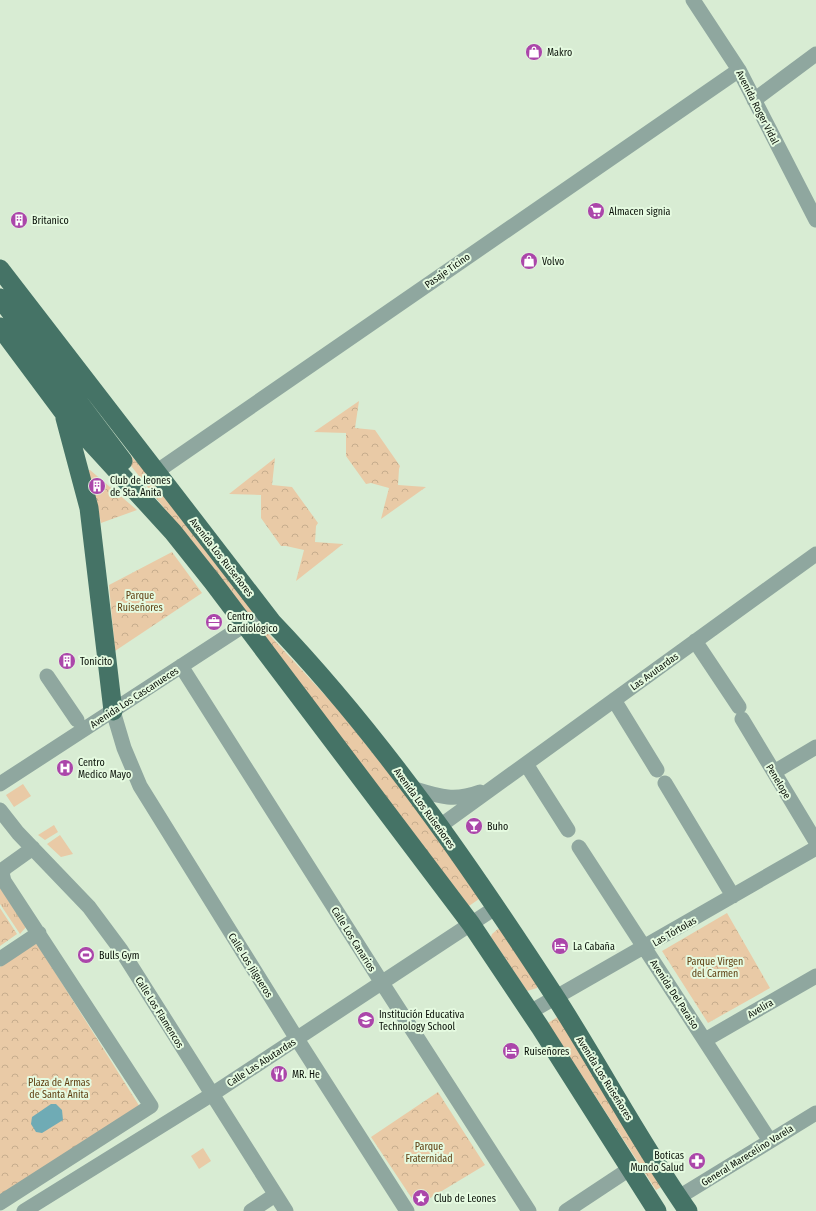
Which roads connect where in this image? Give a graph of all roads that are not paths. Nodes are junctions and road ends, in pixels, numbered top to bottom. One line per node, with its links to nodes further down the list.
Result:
1 (692, 0): 3 (street, Avenida Roger Vidal)
2 (816, 54): 4 (street)
3 (739, 70): 4 (street, Avenida Roger Vidal); 12 (street, Pasaje Ticino)
4 (754, 100): 5 (street, Avenida Roger Vidal)
5 (816, 220)
6 (0, 268): 11 (main road, Avenida Los Ruiseñores)
7 (0, 298): 9 (main road, Avenida Los Ruiseñores)
8 (0, 327): 10 (main road, Avenida Los Ruiseñores)
9 (40, 350): 11 (main road, Avenida Los Ruiseñores); 13 (main road, Avenida Los Ruiseñores)
10 (64, 413): 13 (main road, Avenida Los Ruiseñores); 21 (main road)
11 (125, 433): 12 (main road, Avenida Los Ruiseñores)
12 (156, 472): 15 (main road, Avenida Los Ruiseñores)
13 (173, 532): 16 (main road, Avenida Los Ruiseñores)
14 (816, 554): 17 (street, Las Avutardas)
15 (272, 622): 16 (street, Avenida Los Cascanueces); 29 (main road, Avenida Los Ruiseñores)
16 (246, 624): 18 (street, Avenida Los Cascanueces); 40 (main road, Avenida Los Ruiseñores)
17 (695, 642): 20 (street, Las Avutardas); 26 (street, Penelope)
18 (181, 666): 21 (street, Avenida Los Cascanueces); 45 (street, Calle Los Canarios)
19 (47, 676): 22 (street)
20 (614, 700): 24 (street, Las Avutardas); 25 (street)
21 (113, 711): 28 (street, Avenida Los Cascanueces); 48 (street, Calle Los Jilgueros)
22 (77, 720)
23 (816, 747): 26 (street)
24 (526, 764): 30 (street, Las Avutardas); 33 (street)
25 (657, 770)
26 (774, 772): 34 (street, Penelope)
27 (665, 783): 38 (street)
28 (0, 784)
29 (412, 788): 30 (street, Las Avutardas); 32 (main road, Avenida Los Ruiseñores)
30 (492, 788): 32 (street, Las Avutardas)
31 (0, 810): 36 (street, Calle Los Flamencos)
32 (440, 826): 39 (main road, Avenida Los Ruiseñores)
33 (568, 830)
34 (816, 842)
35 (579, 847): 42 (street, Avenida Del Paraiso)
36 (33, 848): 41 (street); 50 (street, Calle Los Flamencos)
37 (816, 848): 38 (street, Las Tórtolas)
38 (733, 896): 42 (street, Las Tórtolas)
39 (495, 908): 40 (street, Calle Las Abutardas); 46 (main road, Avenida Los Ruiseñores)
40 (471, 924): 45 (street, Calle Las Abutardas); 47 (main road, Avenida Los Ruiseñores)
41 (39, 933): 43 (street); 55 (street)
42 (645, 948): 46 (street, Las Tórtolas); 49 (street, Avenida Del Paraiso)
43 (0, 959)
44 (816, 976): 49 (street, Avelira)
45 (382, 983): 48 (street, Calle Las Abutardas); 61 (street, Calle Los Canarios)
46 (555, 998): 47 (street, Las Tórtolas); 56 (main road, Avenida Los Ruiseñores)
47 (530, 1012): 53 (main road, Avenida Los Ruiseñores)
48 (297, 1039): 50 (street, Calle Las Abutardas); 60 (street, Calle Los Jilgueros)
49 (705, 1040): 52 (street, Avenida Del Paraiso)
50 (211, 1094): 54 (street, Calle Los Flamencos); 57 (street, Calle Las Abutardas)
51 (816, 1113): 52 (street, General Marecelino Varela)
52 (770, 1141): 56 (street, General Marecelino Varela)
53 (631, 1168): 62 (street); 63 (main road, Avenida Los Ruiseñores)
54 (276, 1195): 58 (street); 59 (street, Calle Los Flamencos)
55 (0, 1203)
56 (684, 1204)
57 (24, 1211)
58 (251, 1211)
59 (286, 1211)
60 (407, 1211)
61 (529, 1211)
62 (566, 1211)
63 (657, 1211)

